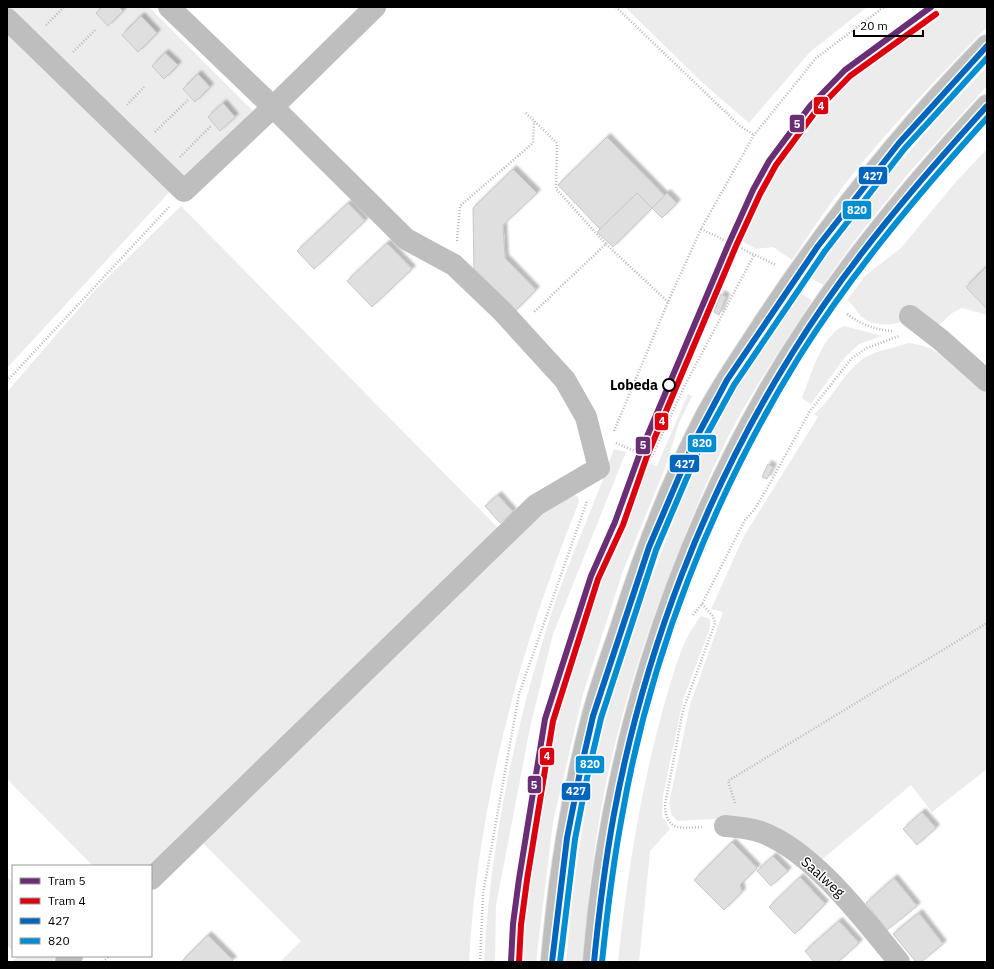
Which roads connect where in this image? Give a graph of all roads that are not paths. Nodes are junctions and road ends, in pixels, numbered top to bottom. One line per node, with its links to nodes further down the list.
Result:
1 (169, 7): 6 (main road)
2 (375, 7): 6 (main road)
3 (7, 19): 6 (main road)
4 (987, 46): 11 (main road)
5 (987, 106): 12 (main road)
6 (273, 107): 10 (main road)
7 (904, 328): 8 (main road)
8 (987, 382)
9 (733, 827): 13 (main road, Saalweg)
10 (152, 878)
11 (552, 962)
12 (594, 962)
13 (899, 962)

